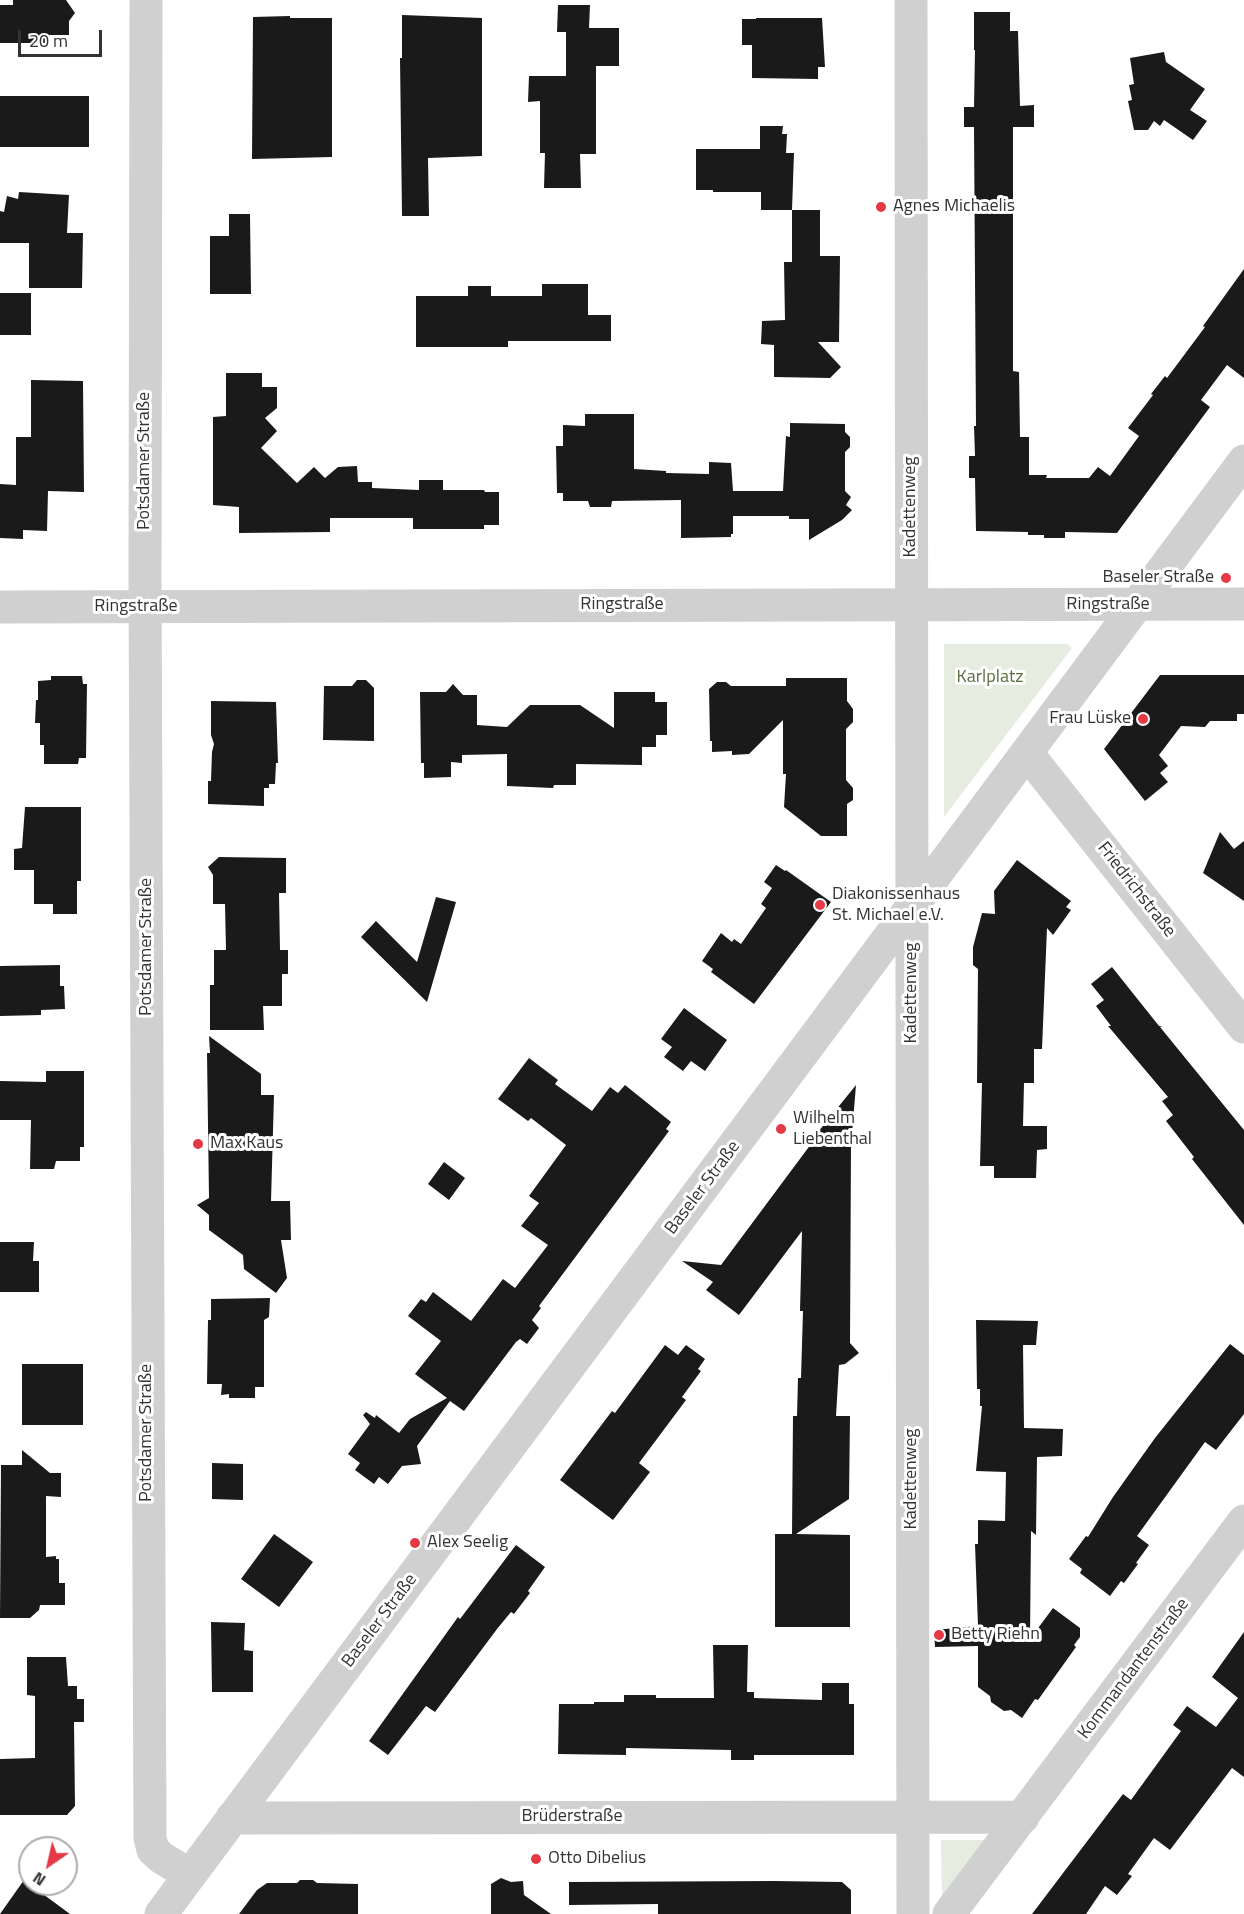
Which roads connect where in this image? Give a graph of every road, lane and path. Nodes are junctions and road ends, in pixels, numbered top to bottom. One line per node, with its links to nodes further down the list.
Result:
1 (146, 0): 7 (street, Potsdamer Straße)
2 (911, 0): 5 (street, Kadettenweg)
3 (1244, 461): 6 (street, Baseler Straße)
4 (1244, 604): 6 (street, Ringstraße)
5 (911, 605): 6 (street, Ringstraße); 7 (street, Ringstraße); 10 (street, Kadettenweg)
6 (1137, 605): 9 (street, Baseler Straße)
7 (145, 606): 8 (street, Ringstraße); 16 (street, Potsdamer Straße)
8 (0, 608)
9 (1028, 753): 10 (street, Baseler Straße); 11 (street, Friedrichstraße)
10 (912, 908): 13 (street, Kadettenweg); 15 (street, Baseler Straße)
11 (1244, 1027)
12 (1244, 1521): 14 (street, Kommandantenstraße)
13 (913, 1816): 14 (street); 15 (street, Brüderstraße); 18 (street, Kadettenweg)
14 (1023, 1817): 19 (street, Kommandantenstraße)
15 (232, 1818): 16 (street, Baseler Straße)
16 (190, 1875): 17 (street, Baseler Straße)
17 (161, 1914)
18 (913, 1914)
19 (949, 1914)

